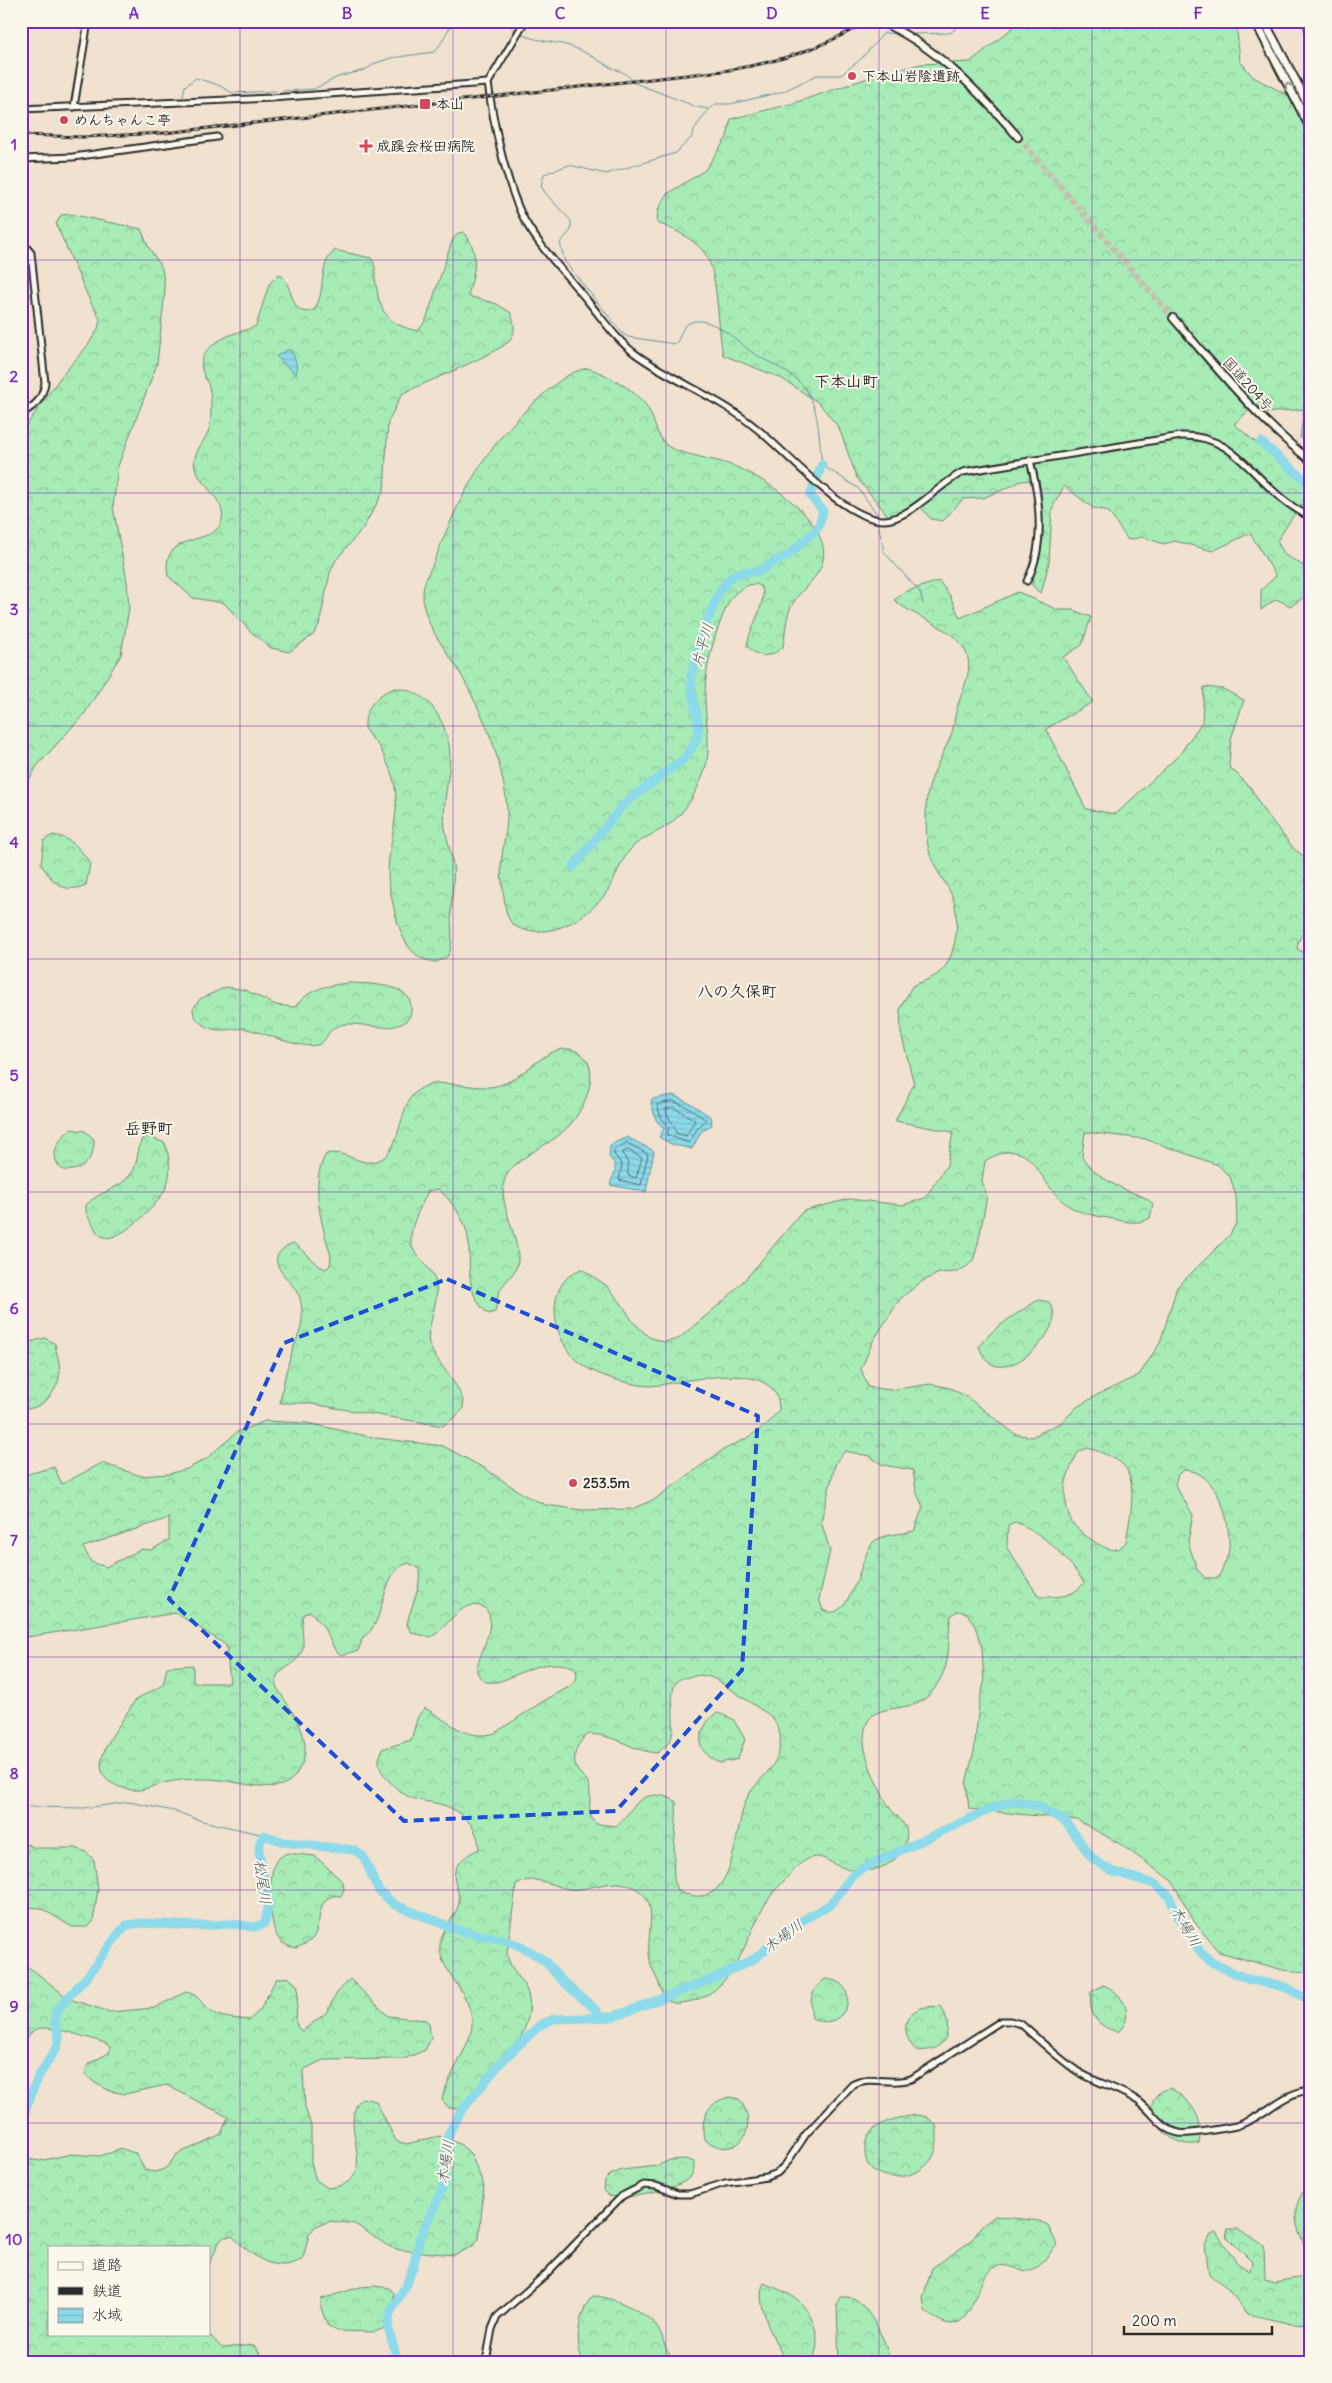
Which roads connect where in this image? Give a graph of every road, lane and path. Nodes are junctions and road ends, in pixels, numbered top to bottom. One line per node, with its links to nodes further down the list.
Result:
1 (88, 21): 7 (street)
2 (526, 21): 6 (street)
3 (879, 21): 12 (highway)
4 (1255, 21): 10 (highway, one-way to 4)
5 (1264, 21): 9 (highway)
6 (488, 83): 7 (street); 17 (street)
7 (74, 107): 8 (street)
8 (21, 109)
9 (1311, 110)
10 (1311, 129)
11 (217, 137): 13 (street)
12 (1018, 137)
13 (21, 159)
14 (21, 242): 16 (street)
15 (1173, 318): 18 (highway, 国道204号)
16 (21, 414)
17 (1030, 460): 19 (street); 20 (street)
18 (1311, 461)
19 (1311, 518)
20 (1027, 581)
21 (1311, 2090): 22 (street)
22 (486, 2362)

